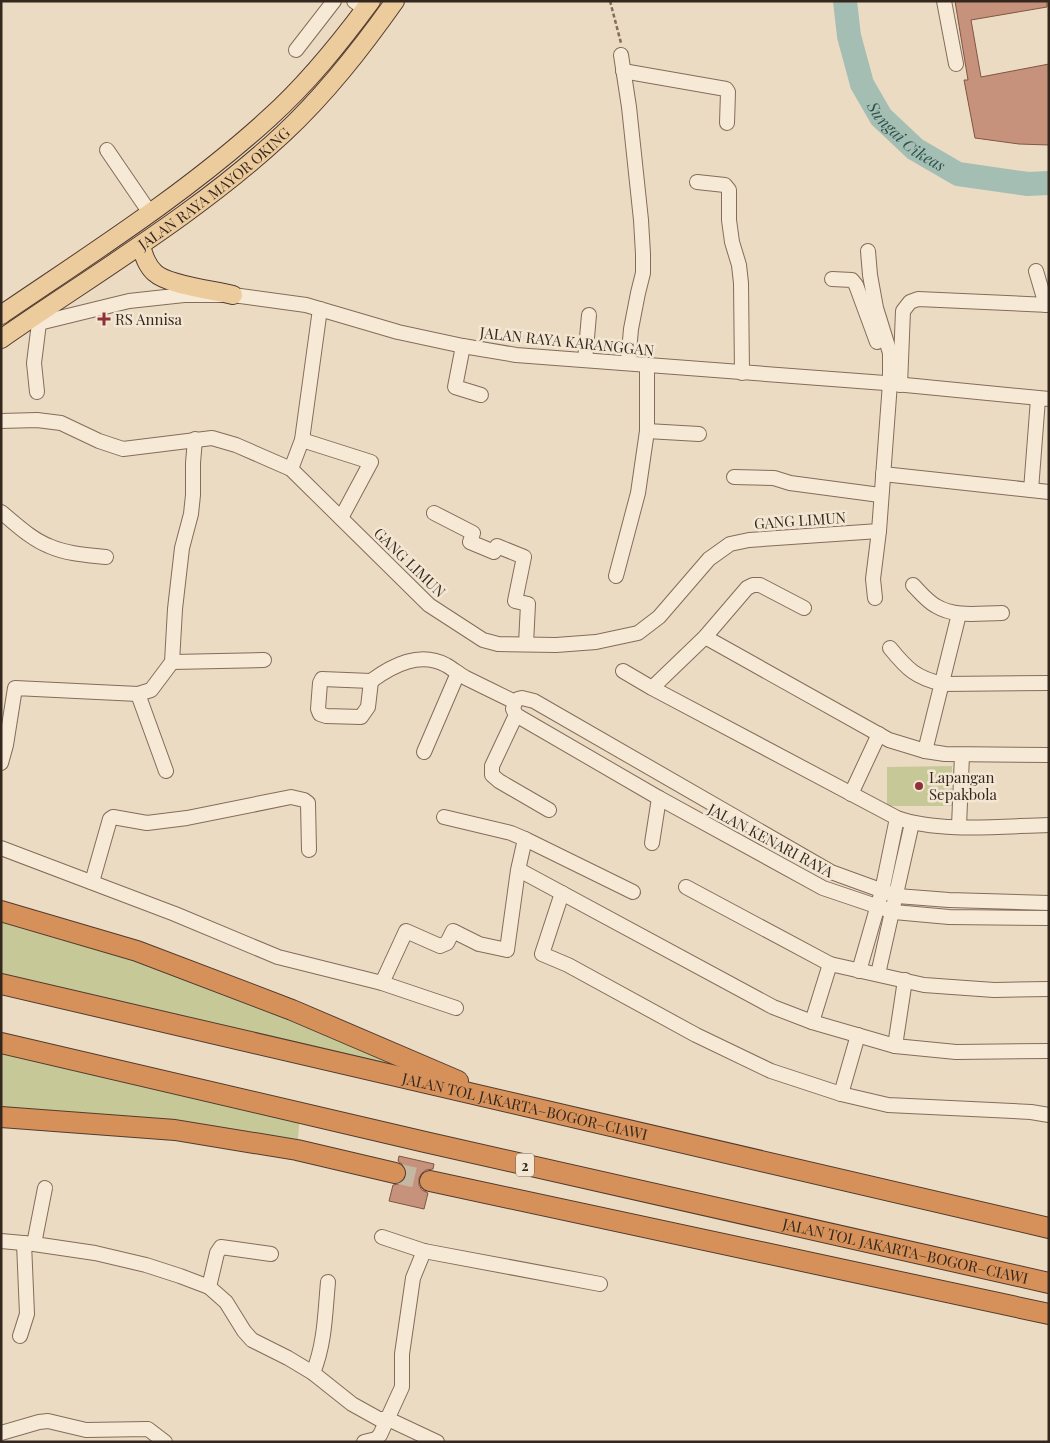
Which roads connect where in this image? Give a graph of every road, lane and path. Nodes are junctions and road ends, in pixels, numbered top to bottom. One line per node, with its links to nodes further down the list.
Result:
1 (334, 1): 6 (street)
2 (395, 1): 14 (main road, JALAN RAYA MAYOR OKING)
3 (610, 1): 7 (path)
4 (944, 1): 8 (street)
5 (363, 4): 13 (main road, JALAN RAYA MAYOR OKING)
6 (296, 50)
7 (621, 55): 9 (street)
8 (956, 64)
9 (623, 71): 10 (street); 27 (street)
10 (727, 123)
11 (107, 150): 13 (street)
12 (697, 182): 29 (street)
13 (150, 213): 21 (main road, JALAN RAYA MAYOR OKING)
14 (141, 246): 18 (main road); 23 (main road, JALAN RAYA MAYOR OKING)
15 (868, 250): 30 (street)
16 (1036, 271): 19 (street)
17 (832, 279): 30 (street)
18 (233, 294): 20 (street, JALAN RAYA KARANGGAN); 23 (street, JALAN RAYA KARANGGAN)
19 (1047, 305): 30 (street)
20 (320, 309): 25 (street, JALAN RAYA KARANGGAN); 38 (street)
21 (1, 315)
22 (589, 315): 26 (street)
23 (37, 320): 24 (main road, JALAN RAYA MAYOR OKING); 31 (street)
24 (1, 339)
25 (463, 346): 26 (street, JALAN RAYA KARANGGAN); 32 (street)
26 (586, 360): 27 (street, JALAN RAYA KARANGGAN)
27 (628, 363): 28 (street, JALAN RAYA KARANGGAN)
28 (647, 365): 29 (street, JALAN RAYA KARANGGAN); 35 (street)
29 (742, 372): 30 (street, JALAN RAYA KARANGGAN)
30 (892, 384): 33 (street, JALAN RAYA KARANGGAN); 40 (street)
31 (37, 392)
32 (481, 395)
33 (1043, 399): 42 (street)
34 (1, 421): 37 (street, GANG LIMUN)
35 (647, 431): 36 (street); 50 (street)
36 (699, 434)
37 (195, 439): 39 (street, GANG LIMUN); 60 (street)
38 (302, 440): 39 (street); 47 (street)
39 (291, 469): 47 (street, GANG LIMUN)
40 (883, 474): 42 (street); 44 (street)
41 (734, 477): 44 (street)
42 (1030, 490): 43 (street)
43 (1049, 492)
44 (880, 495): 48 (street)
45 (1, 512): 49 (street)
46 (434, 513): 57 (street)
47 (341, 518): 57 (street, GANG LIMUN)
48 (879, 531): 52 (street); 57 (street, GANG LIMUN)
49 (106, 557)
50 (616, 576)
51 (913, 585): 55 (street)
52 (875, 598)
53 (804, 608): 56 (street)
54 (1002, 612): 55 (street)
55 (959, 614): 65 (street)
56 (705, 637): 66 (street); 69 (street)
57 (526, 644)
58 (890, 648): 65 (street)
59 (264, 660): 60 (street)
60 (172, 662): 67 (street)
61 (623, 671): 66 (street)
62 (458, 673): 63 (street, JALAN KENARI RAYA); 68 (street, JALAN KENARI RAYA); 71 (street)
63 (371, 681)
64 (1049, 683): 65 (street)
65 (943, 684): 70 (street)
66 (652, 688): 76 (street)
67 (138, 694): 74 (street); 75 (street)
68 (516, 708): 77 (street, JALAN KENARI RAYA); 78 (street); 91 (street, JALAN KENARI RAYA)
69 (879, 734): 70 (street); 76 (street)
70 (925, 751): 72 (street)
71 (424, 752)
72 (962, 755): 73 (street); 83 (street)
73 (1049, 755)
74 (1, 764)
75 (166, 771)
76 (851, 794): 80 (street)
77 (659, 798): 85 (street); 96 (street, JALAN KENARI RAYA)
78 (549, 810)
79 (444, 817): 84 (street)
80 (897, 818): 81 (street); 91 (street)
81 (912, 823): 83 (street); 94 (street)
82 (1049, 825): 83 (street)
83 (959, 826)
84 (525, 838): 92 (street); 104 (street)
85 (652, 843)
86 (1, 848): 89 (street)
87 (309, 850): 89 (street)
88 (521, 870): 93 (street)
89 (92, 882): 104 (street)
90 (686, 887): 100 (street)
91 (882, 890): 94 (street, JALAN KENARI RAYA); 96 (street)
92 (633, 892)
93 (562, 893): 108 (street); 113 (street)
94 (897, 896): 95 (street, JALAN KENARI RAYA); 98 (street)
95 (1049, 904)
96 (877, 907): 98 (street, JALAN KENARI RAYA); 101 (street)
97 (1, 911): 114 (highway)
98 (894, 912): 99 (street, JALAN KENARI RAYA); 102 (street)
99 (1049, 918)
100 (830, 964): 101 (street); 108 (street)
101 (859, 971): 102 (street)
102 (878, 974): 103 (street)
103 (905, 980): 106 (street); 111 (street)
104 (382, 983): 107 (street)
105 (1, 984): 114 (highway, JALAN TOL JAKARTA–BOGOR–CIAWI)
106 (1049, 989)
107 (456, 1008)
108 (812, 1022): 109 (street)
109 (858, 1035): 111 (street); 113 (street)
110 (1, 1043): 127 (highway, JALAN TOL JAKARTA–BOGOR–CIAWI / 2)
111 (895, 1046): 112 (street)
112 (1049, 1051)
113 (841, 1094): 115 (street)
114 (509, 1102): 120 (highway, JALAN TOL JAKARTA–BOGOR–CIAWI)
115 (1049, 1114)
116 (1, 1117): 117 (highway)
117 (395, 1173)
118 (430, 1181): 130 (highway)
119 (44, 1188): 123 (street)
120 (1049, 1228)
121 (382, 1237): 124 (street)
122 (1, 1241): 123 (street)
123 (29, 1243): 129 (street); 131 (street)
124 (424, 1251): 128 (street); 133 (street)
125 (271, 1254): 129 (street)
126 (328, 1282): 132 (street)
127 (1049, 1283)
128 (600, 1284)
129 (209, 1287): 132 (street)
130 (1049, 1314)
131 (20, 1336)
132 (313, 1373): 133 (street)
133 (388, 1419): 136 (street); 137 (street)
134 (1, 1433): 135 (street)
135 (164, 1442)
136 (364, 1442)
137 (437, 1442)

